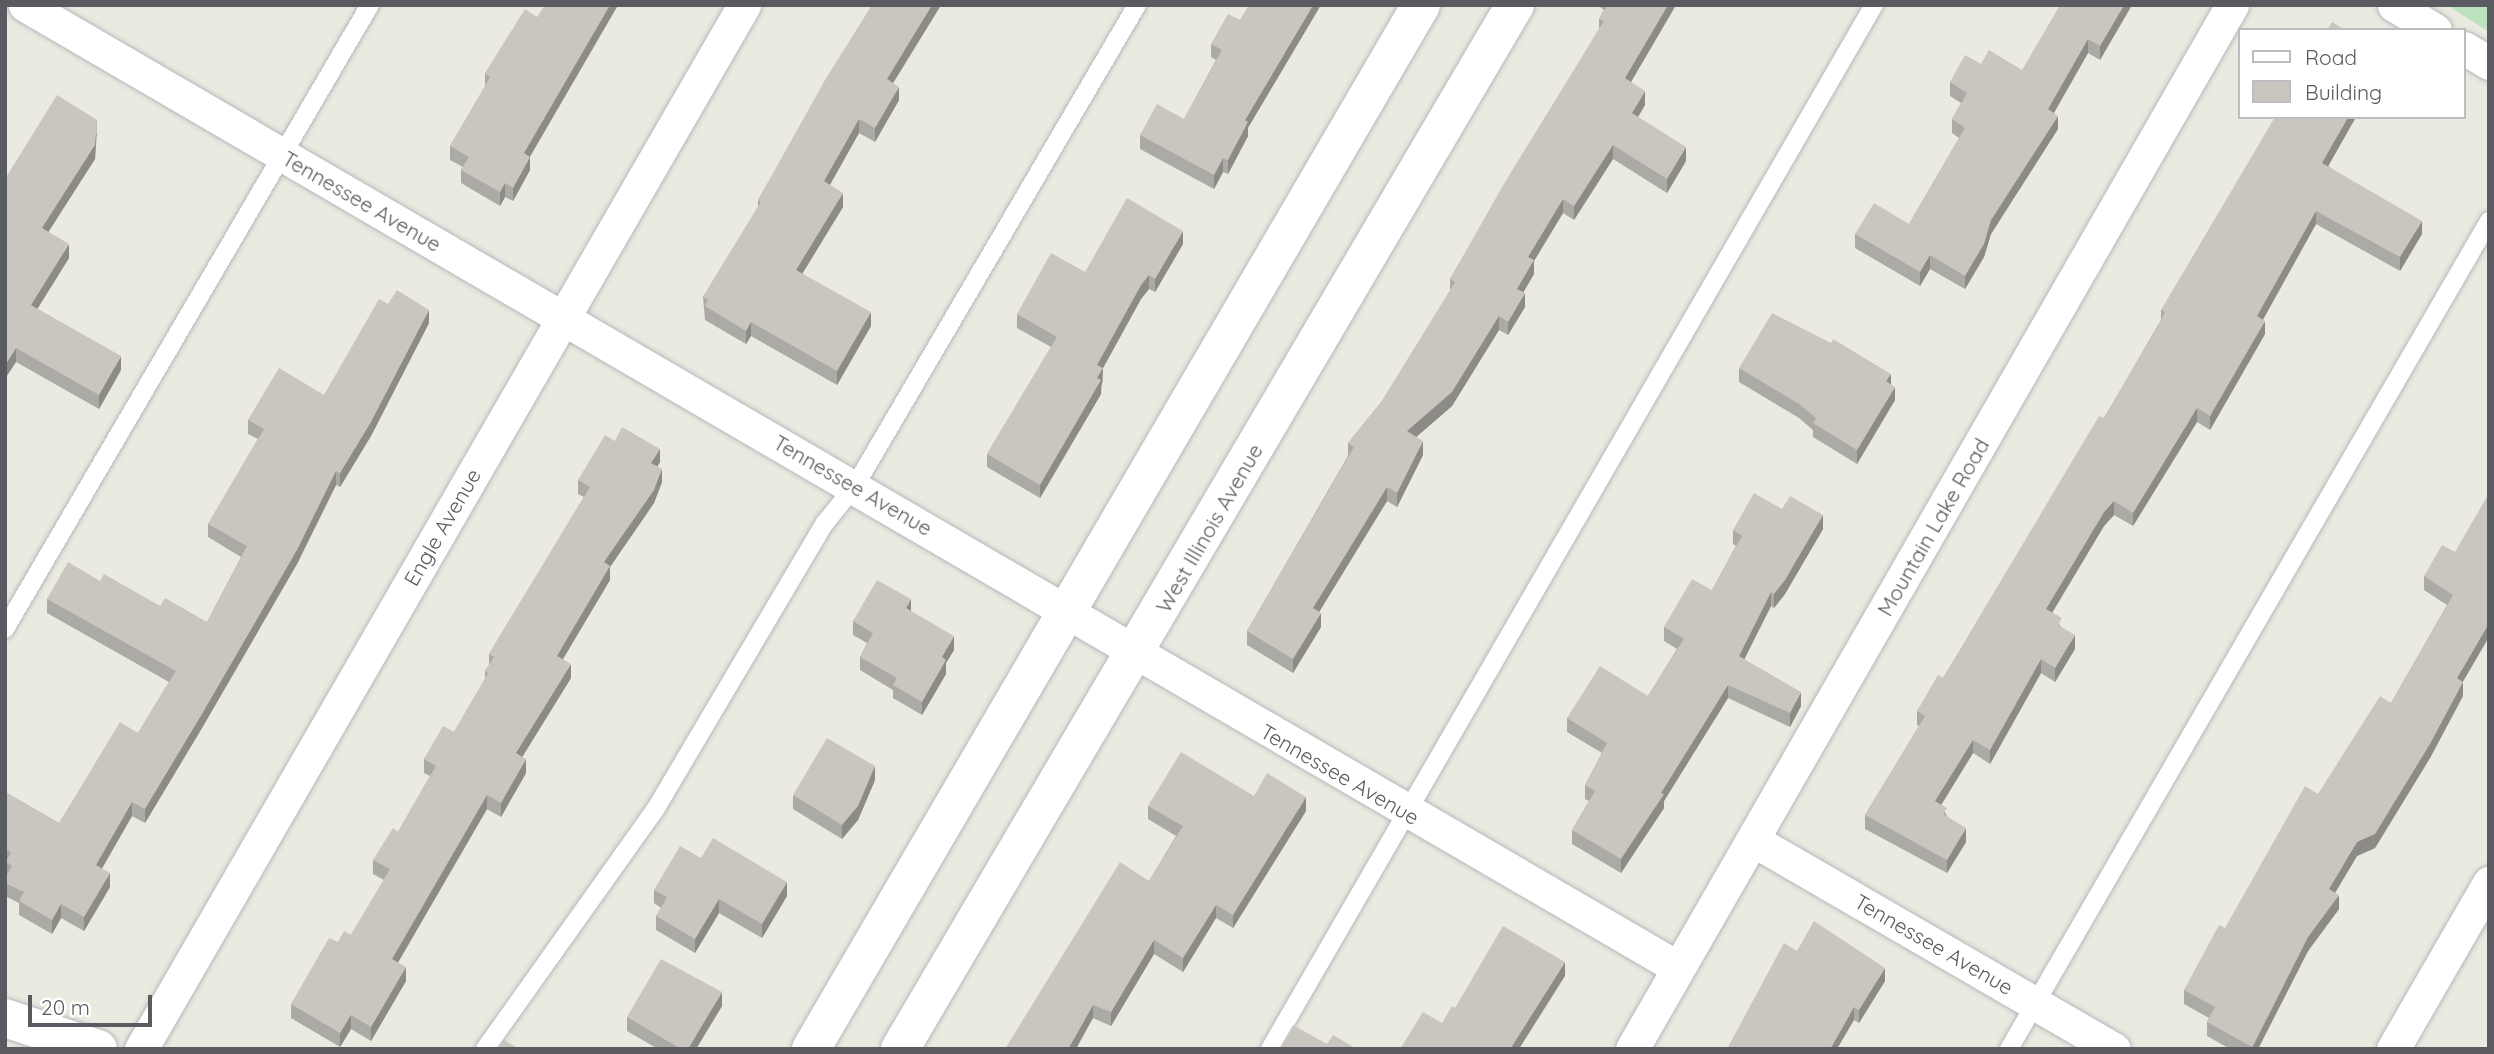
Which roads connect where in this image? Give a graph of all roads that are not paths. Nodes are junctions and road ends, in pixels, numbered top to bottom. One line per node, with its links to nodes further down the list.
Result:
1 (25, 5): 13 (street, Tennessee Avenue)
2 (370, 5): 13 (lane)
3 (744, 5): 15 (street, Engle Avenue)
4 (1137, 5): 16 (lane)
5 (1421, 5): 17 (main road)
6 (1515, 5): 19 (main road, West Illinois Avenue)
7 (1874, 5): 20 (lane)
8 (2232, 5): 21 (street, Mountain Lake Road)
9 (2394, 5): 10 (street)
10 (2432, 28)
11 (2466, 49): 12 (street)
12 (2489, 64)
13 (283, 155): 15 (street, Tennessee Avenue); 18 (lane)
14 (2489, 221): 24 (lane)
15 (562, 318): 16 (street, Tennessee Avenue); 27 (street, Engle Avenue)
16 (855, 486): 17 (street, Tennessee Avenue); 28 (lane)
17 (1066, 612): 19 (street, Tennessee Avenue); 29 (main road)
18 (5, 629)
19 (1136, 654): 20 (street, Tennessee Avenue); 30 (main road, West Illinois Avenue)
20 (1409, 815): 23 (street, Tennessee Avenue); 31 (lane)
21 (1753, 840): 23 (street, Mountain Lake Road); 24 (street, Tennessee Avenue)
22 (2489, 883): 35 (street)
23 (1678, 968): 32 (street, Mountain Lake Road)
24 (2035, 1003): 33 (lane); 34 (street, Tennessee Avenue)
25 (5, 1018): 26 (main road)
26 (98, 1049)
27 (141, 1049)
28 (485, 1049)
29 (811, 1049)
30 (900, 1049)
31 (1270, 1049)
32 (1632, 1049)
33 (2009, 1049)
34 (2114, 1049)
35 (2393, 1049)

